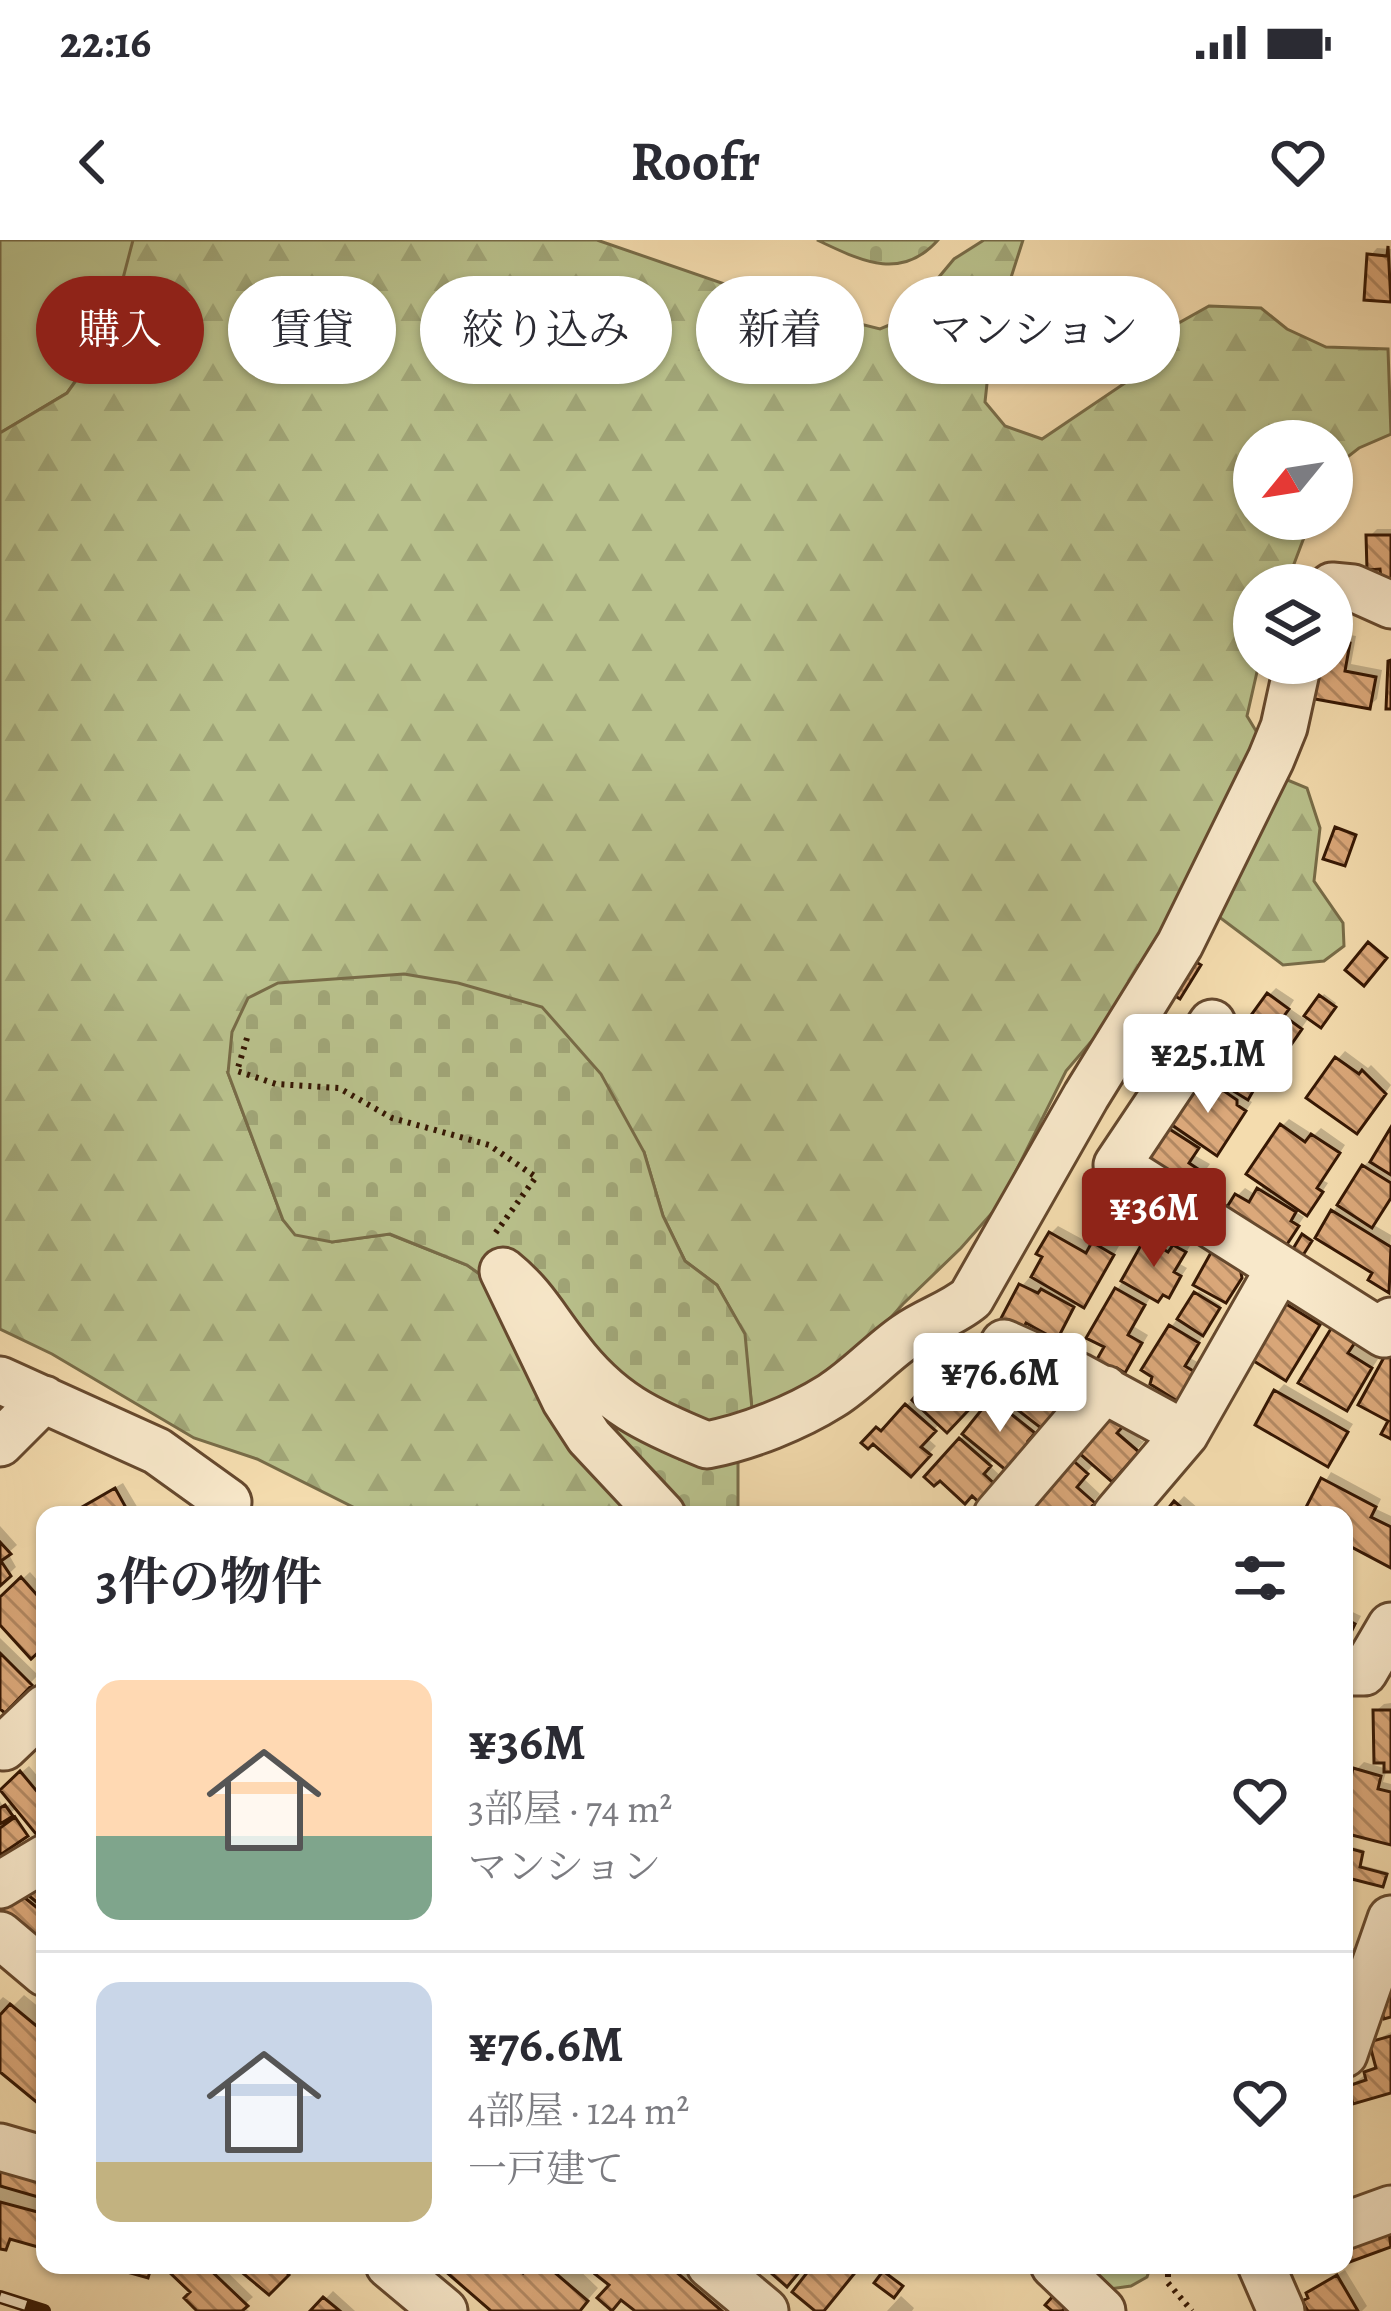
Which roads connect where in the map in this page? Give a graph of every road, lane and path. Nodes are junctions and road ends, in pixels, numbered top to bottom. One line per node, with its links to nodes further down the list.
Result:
1 (1353, 588): 2 (street)
2 (1391, 604)
3 (1293, 684): 7 (street)
4 (1212, 1023): 6 (street)
5 (247, 1037): 7 (path)
6 (1279, 1269): 8 (street); 14 (street)
7 (511, 1278): 16 (street)
8 (1391, 1321)
9 (1004, 1343): 11 (street)
10 (0, 1380): 12 (street)
11 (1105, 1389): 14 (street); 17 (street)
12 (44, 1399): 13 (street); 15 (street)
13 (0, 1443)
14 (1186, 1449): 18 (street); 19 (street)
15 (223, 1506)
16 (654, 1506)
17 (1005, 1506)
18 (1126, 1506)
19 (1147, 1506)
20 (1391, 1626): 21 (street)
21 (1353, 1672)
22 (36, 1717): 23 (street)
23 (0, 1743)
24 (36, 1863): 25 (street)
25 (0, 1885)
26 (1391, 1919): 29 (street)
27 (0, 1935): 28 (street)
28 (36, 1965)
29 (1380, 1980): 30 (street)
30 (1353, 2036)
31 (0, 2147): 32 (street)
32 (36, 2157)
33 (1391, 2210): 34 (street)
34 (1353, 2223)
35 (403, 2274): 40 (street)
36 (721, 2274): 41 (street)
37 (1063, 2274): 42 (street)
38 (1168, 2274): 43 (path)
39 (1265, 2274): 44 (street)
40 (444, 2311)
41 (765, 2311)
42 (1102, 2311)
43 (1192, 2311)
44 (1282, 2311)

